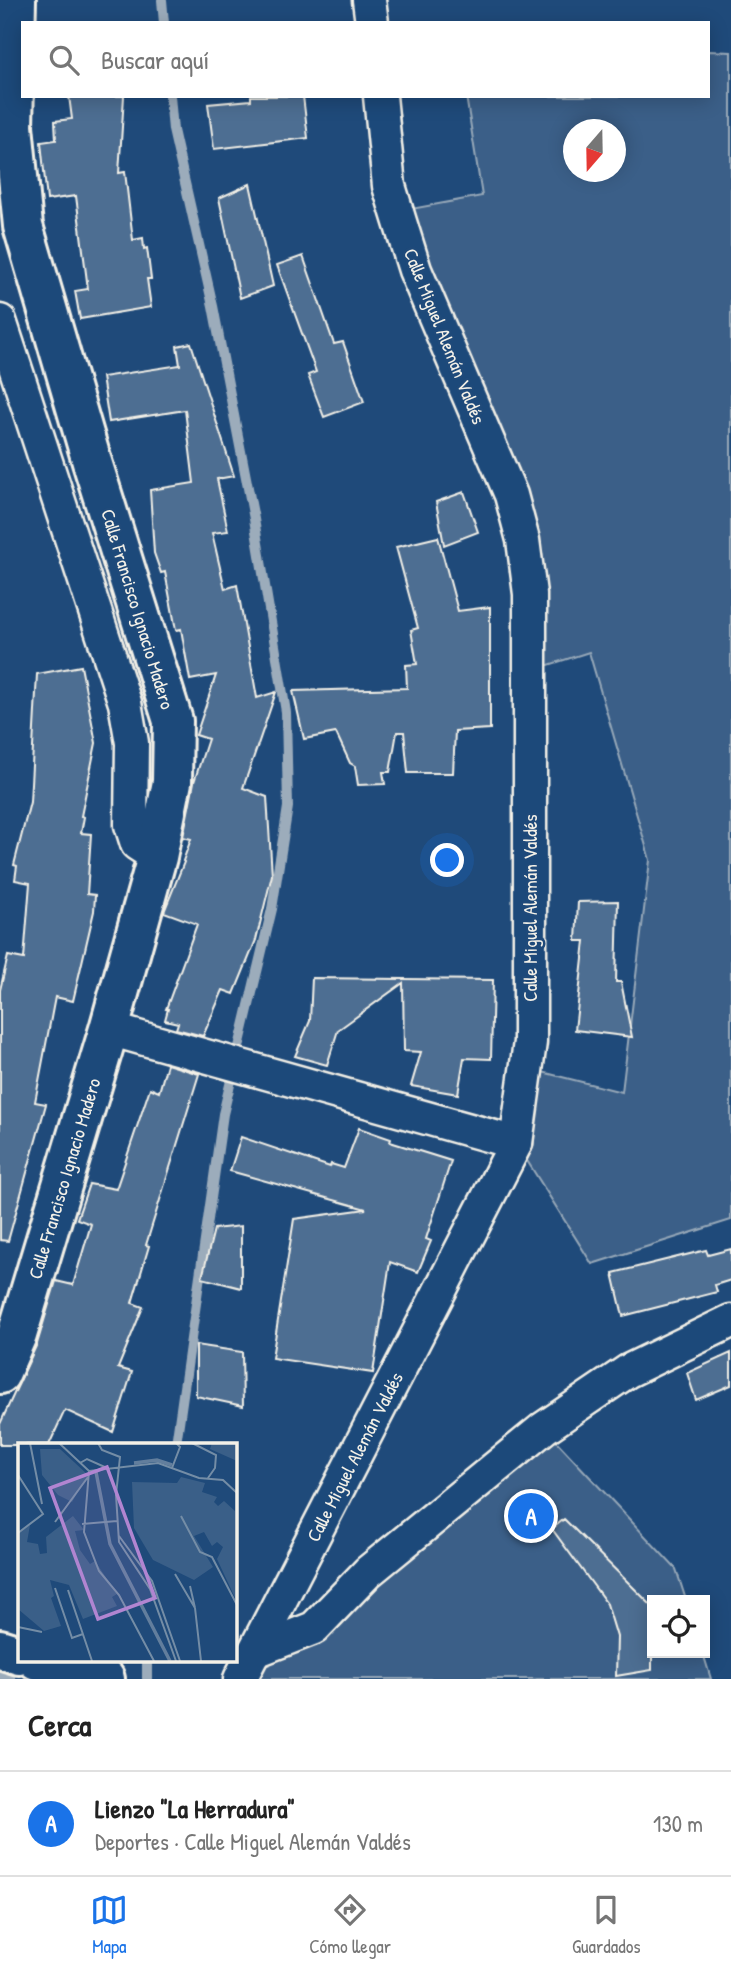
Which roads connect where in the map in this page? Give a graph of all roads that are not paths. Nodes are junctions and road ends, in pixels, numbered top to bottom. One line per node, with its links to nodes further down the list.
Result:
1 (16, 0): 6 (main road, Calle Francisco Ignacio Madero)
2 (369, 0): 3 (street)
3 (372, 21)
4 (380, 98): 8 (street, Calle Miguel Alemán Valdés)
5 (0, 321): 6 (street)
6 (157, 856): 7 (main road, Calle Francisco Ignacio Madero)
7 (108, 1029): 8 (street); 10 (main road, Calle Francisco Ignacio Madero)
8 (516, 1143): 11 (street, Calle Miguel Alemán Valdés)
9 (731, 1321): 11 (street)
10 (0, 1374)
11 (255, 1651): 14 (street, Calle Miguel Alemán Valdés)
12 (26, 1661): 13 (main road)
13 (105, 1679)
14 (240, 1679)

